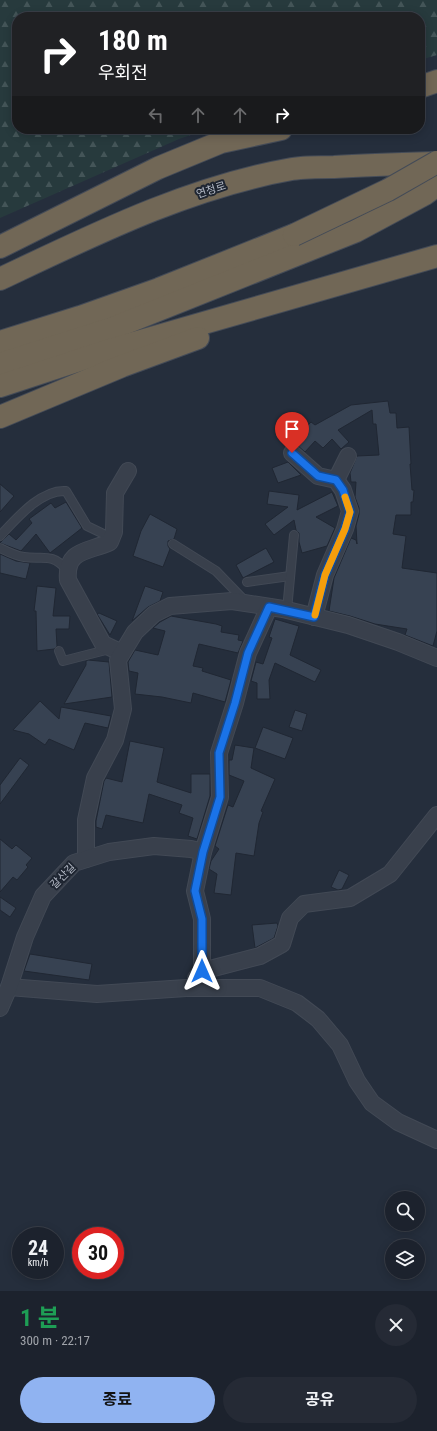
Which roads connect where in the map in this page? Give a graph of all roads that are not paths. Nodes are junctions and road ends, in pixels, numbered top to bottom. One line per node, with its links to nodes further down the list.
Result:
1 (437, 81): 2 (highway)
2 (425, 85)
3 (258, 134): 7 (highway)
4 (437, 162): 5 (highway, 연청로); 12 (highway, bridge)
5 (254, 177): 9 (highway); 11 (highway, 연청로)
6 (437, 185): 13 (highway)
7 (0, 247)
8 (437, 256): 10 (highway)
9 (0, 257)
10 (372, 275): 14 (highway); 15 (highway)
11 (0, 279)
12 (0, 342)
13 (0, 364)
14 (0, 386)
15 (0, 417)
16 (292, 453): 19 (street)
17 (348, 456): 19 (street)
18 (128, 471): 22 (street)
19 (336, 480): 31 (street)
20 (294, 535): 26 (lane)
21 (0, 536): 22 (lane)
22 (112, 538): 25 (street)
23 (173, 544): 28 (lane)
24 (0, 548): 25 (lane)
25 (67, 570): 33 (street)
26 (290, 576): 27 (lane); 30 (lane)
27 (247, 582)
28 (247, 604): 29 (street); 33 (street)
29 (269, 607): 30 (street); 36 (street)
30 (287, 610): 31 (street)
31 (314, 617): 34 (street)
32 (59, 651): 33 (lane)
33 (118, 651): 37 (street)
34 (437, 658)
35 (437, 815): 38 (street)
36 (203, 852): 37 (street, 갈산길); 38 (street)
37 (86, 859): 39 (street, 갈산길)
38 (202, 971): 40 (street)
39 (9, 987): 40 (street); 41 (street, 갈산길)
40 (186, 988): 42 (street)
41 (0, 1008)
42 (437, 1140)

